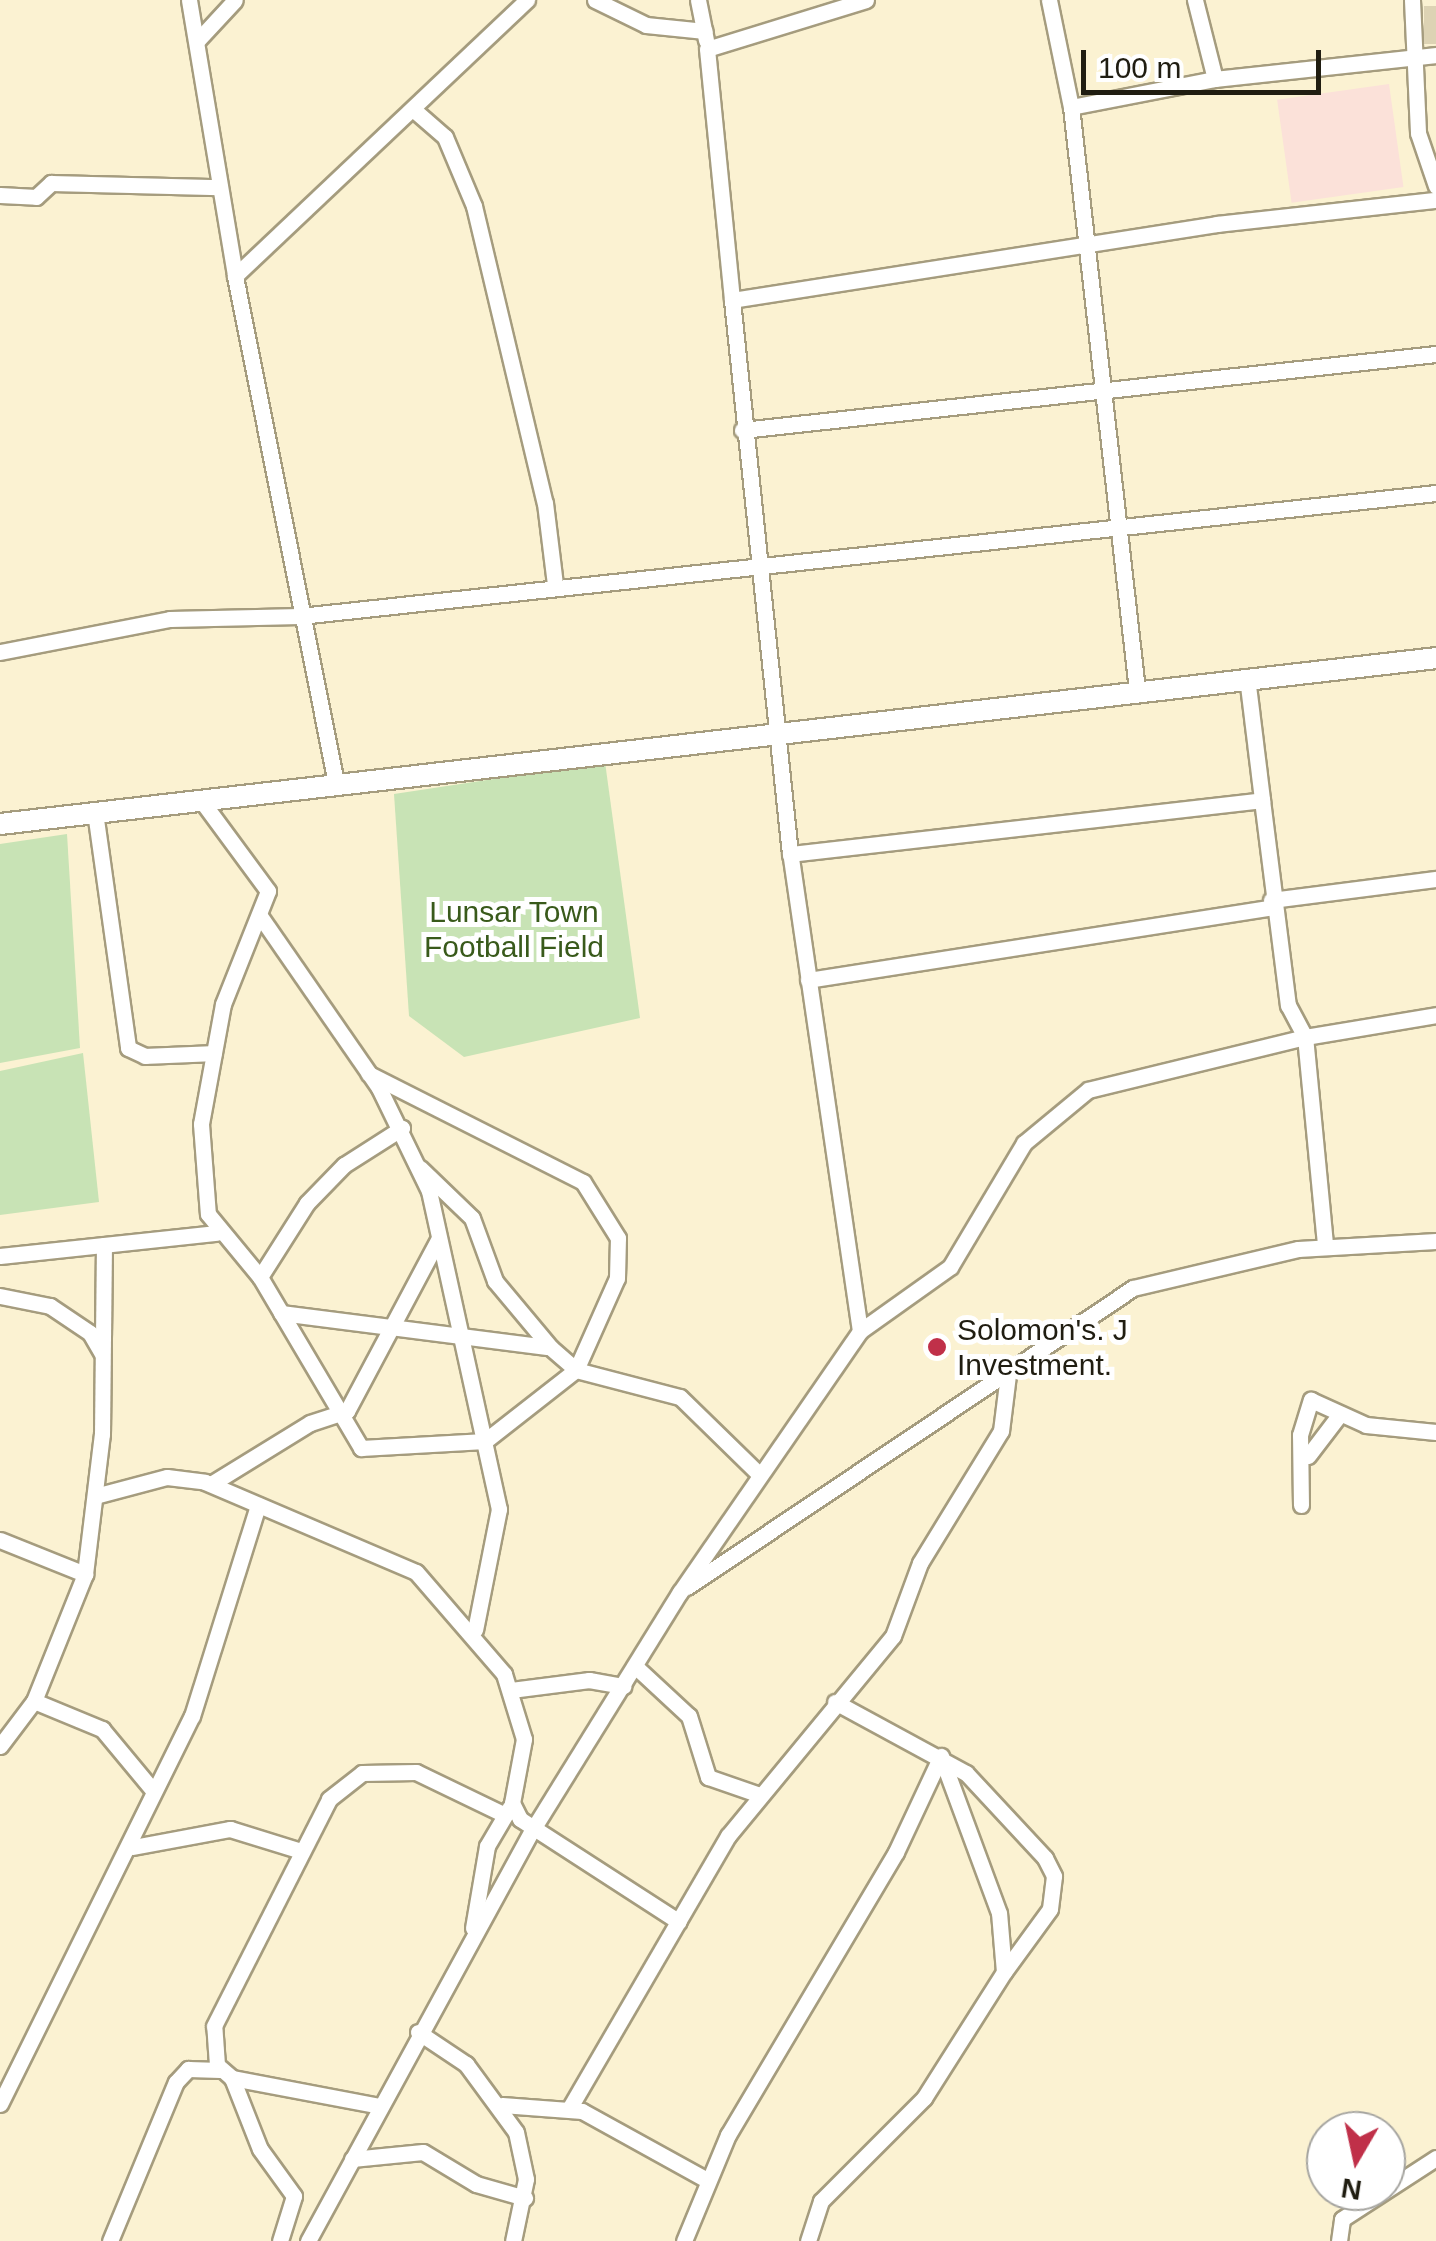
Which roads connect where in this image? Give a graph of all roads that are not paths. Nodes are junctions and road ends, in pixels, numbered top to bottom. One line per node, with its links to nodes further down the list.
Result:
1 (189, 0): 11 (street)
2 (235, 0): 11 (street)
3 (527, 0): 17 (street)
4 (595, 0): 10 (street)
5 (698, 0): 10 (street)
6 (866, 0): 12 (street)
7 (1048, 0): 16 (street)
8 (1194, 0): 15 (street)
9 (1412, 0): 14 (street)
10 (706, 31): 12 (street)
11 (198, 40): 19 (street)
12 (708, 49): 24 (street)
13 (1436, 54): 14 (street)
14 (1410, 58): 15 (street); 18 (street)
15 (1215, 79): 16 (street)
16 (1072, 107): 22 (street)
17 (414, 110): 23 (street); 31 (street)
18 (1436, 186)
19 (220, 187): 20 (street); 23 (street)
20 (0, 194)
21 (1436, 200): 22 (street)
22 (1084, 244): 24 (street); 26 (street)
23 (236, 276): 32 (street)
24 (732, 300): 27 (street)
25 (1436, 354): 26 (street)
26 (1101, 391): 27 (street); 29 (street)
27 (742, 430): 30 (street)
28 (1436, 494): 29 (street)
29 (1117, 528): 30 (street); 36 (street)
30 (756, 564): 31 (street); 37 (street)
31 (555, 584): 32 (street)
32 (300, 616): 33 (street); 38 (street)
33 (0, 652)
34 (1436, 658): 35 (street)
35 (1247, 678): 36 (street); 40 (street)
36 (1136, 690): 37 (street)
37 (776, 730): 38 (street); 43 (street)
38 (336, 783): 39 (street)
39 (201, 800): 41 (street); 46 (street)
40 (1262, 800): 43 (street); 45 (street)
41 (95, 812): 42 (street); 50 (street)
42 (0, 824)
43 (790, 854): 47 (street)
44 (1436, 879): 45 (street)
45 (1272, 903): 47 (street); 49 (street)
46 (260, 916): 50 (street); 51 (street)
47 (808, 980): 65 (street)
48 (1436, 1015): 49 (street)
49 (1305, 1037): 57 (street); 65 (street)
50 (214, 1053): 54 (street)
51 (369, 1074): 52 (street); 68 (street)
52 (402, 1128): 53 (street); 60 (street)
53 (420, 1168): 55 (street); 66 (street)
54 (217, 1233): 58 (street); 60 (street)
55 (439, 1236): 63 (street); 64 (street)
56 (1436, 1241): 57 (street)
57 (1325, 1244): 69 (street)
58 (104, 1246): 59 (street); 67 (street)
59 (0, 1256)
60 (260, 1277): 62 (street)
61 (0, 1296): 67 (street)
62 (281, 1313): 63 (street); 71 (street)
63 (398, 1325): 64 (street); 71 (street)
64 (462, 1329): 66 (street); 73 (street)
65 (860, 1331): 75 (street)
66 (551, 1348): 68 (street)
67 (102, 1354): 77 (street)
68 (576, 1370): 73 (street); 75 (street)
69 (1008, 1375): 82 (street); 88 (street)
70 (1340, 1414): 72 (street); 74 (street); 74 (street)
71 (336, 1415): 73 (street); 76 (street)
72 (1436, 1432)
73 (485, 1441): 83 (street)
74 (1308, 1460): 79 (street)
75 (759, 1474): 82 (street)
76 (211, 1484): 77 (street); 78 (street)
77 (95, 1496): 81 (street)
78 (258, 1504): 83 (street); 91 (street)
79 (1300, 1505)
80 (0, 1540): 81 (street)
81 (85, 1574): 87 (street)
82 (680, 1592): 84 (street)
83 (475, 1630): 86 (street)
84 (636, 1667): 85 (street); 92 (street)
85 (624, 1686): 86 (street); 93 (street)
86 (510, 1690): 93 (street)
87 (34, 1702): 89 (street); 91 (street)
88 (835, 1702): 90 (street); 92 (street)
89 (0, 1746)
90 (941, 1756): 98 (street); 98 (street); 108 (street)
91 (151, 1788): 94 (street)
92 (760, 1794): 96 (street)
93 (515, 1817): 95 (street); 96 (street); 97 (street); 97 (street)
94 (133, 1846): 95 (street); 101 (street)
95 (300, 1850): 100 (street)
96 (679, 1922): 105 (street)
97 (473, 1928): 99 (street)
98 (1004, 1972): 115 (street)
99 (418, 2032): 103 (street); 104 (street)
100 (226, 2074): 104 (street); 110 (street); 111 (street)
101 (6, 2078): 102 (street)
102 (0, 2104)
103 (502, 2105): 105 (street); 109 (street)
104 (380, 2106): 107 (street)
105 (569, 2109): 108 (street)
106 (1436, 2158): 116 (street)
107 (352, 2160): 109 (street); 112 (street)
108 (707, 2180): 114 (street)
109 (525, 2198): 113 (street)
110 (110, 2241)
111 (280, 2241)
112 (308, 2241)
113 (514, 2241)
114 (684, 2241)
115 (808, 2241)
116 (1340, 2241)

